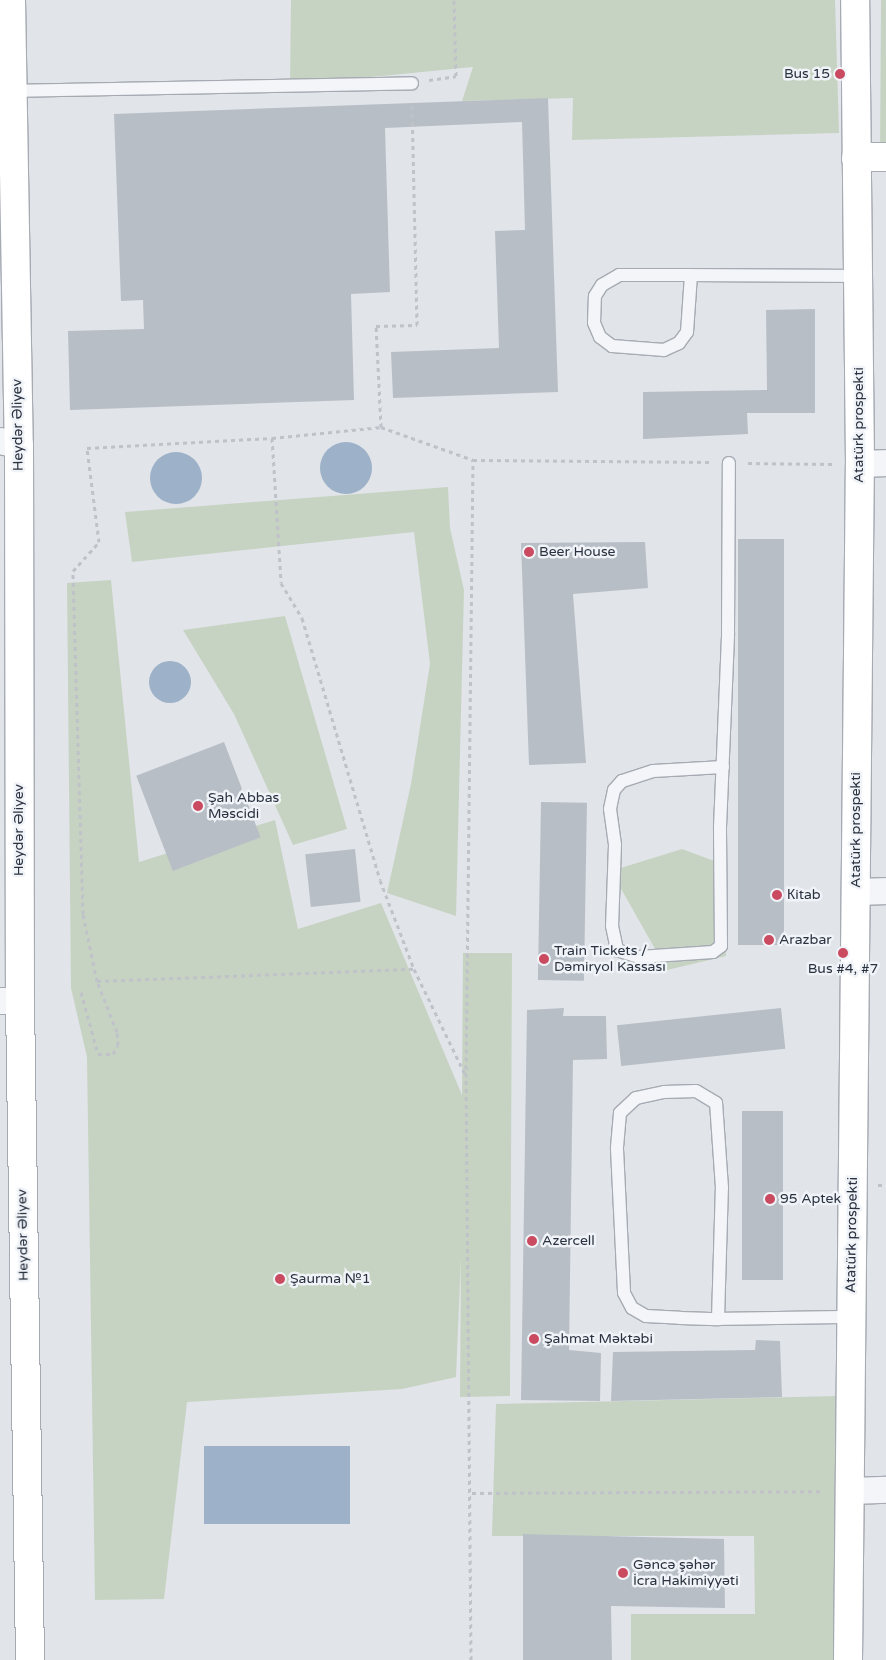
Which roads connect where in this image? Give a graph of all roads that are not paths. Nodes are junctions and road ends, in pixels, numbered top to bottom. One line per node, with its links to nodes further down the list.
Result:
1 (11, 0): 4 (main road, Heydər Əliyev)
2 (855, 0): 6 (main road, Atatürk prospekti)
3 (412, 83): 4 (lane)
4 (13, 91): 9 (main road, Heydər Əliyev)
5 (886, 156): 6 (main road)
6 (856, 158): 8 (main road, Atatürk prospekti)
7 (691, 275): 7 (lane); 8 (lane)
8 (858, 276): 11 (main road, Atatürk prospekti)
9 (9, 443): 15 (main road, Heydər Əliyev)
10 (729, 463): 12 (lane)
11 (873, 463): 14 (main road, Atatürk prospekti)
12 (722, 767): 12 (lane)
13 (886, 891): 14 (street)
14 (856, 892): 16 (main road, Atatürk prospekti)
15 (10, 1001): 20 (main road, Heydər Əliyev)
16 (851, 1317): 17 (lane); 19 (main road, Atatürk prospekti)
17 (718, 1319): 17 (lane)
18 (886, 1490): 19 (street)
19 (849, 1491): 21 (main road, Atatürk prospekti)
20 (30, 1660)
21 (848, 1660)

